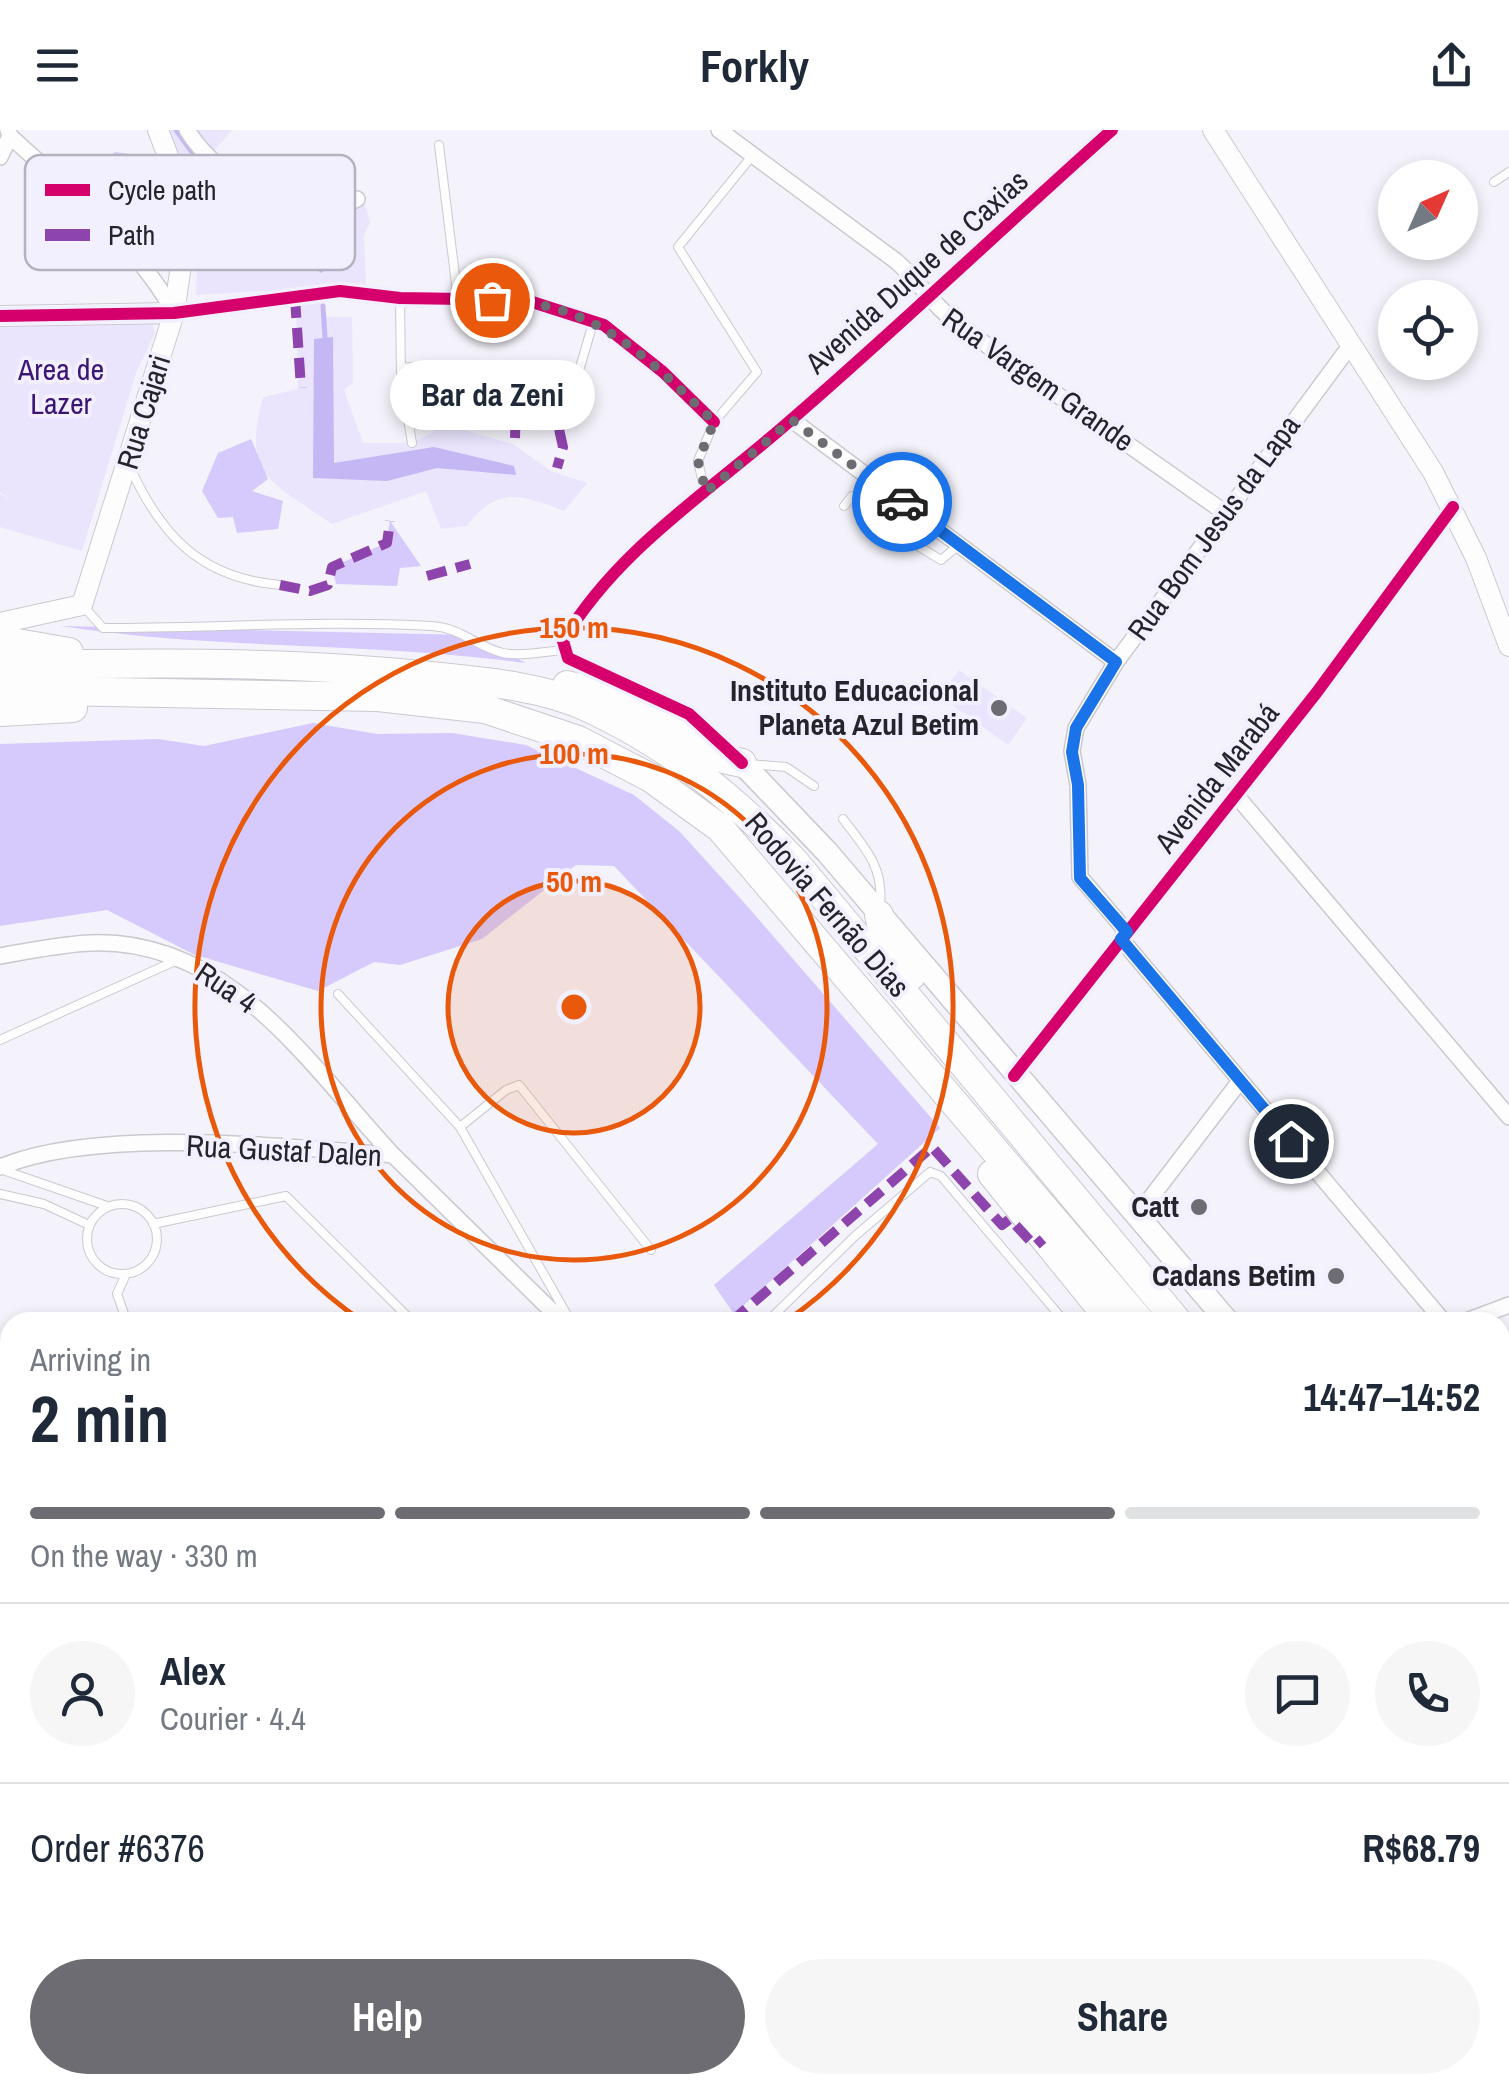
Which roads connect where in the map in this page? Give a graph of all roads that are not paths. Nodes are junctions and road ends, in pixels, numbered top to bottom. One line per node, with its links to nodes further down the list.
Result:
1 (158, 130): 9 (street)
2 (187, 130): 10 (street)
3 (719, 130): 11 (street, Rua Vargem Grande)
4 (1112, 130): 17 (street, Avenida Duque de Caxias)
5 (1213, 130): 23 (street)
6 (9, 133): 8 (street, Rua Cajari); 12 (street)
7 (440, 145): 19 (lane)
8 (32, 155)
9 (167, 155)
10 (212, 155)
11 (753, 156): 17 (street, Rua Vargem Grande); 28 (lane)
12 (0, 157)
13 (1509, 172): 14 (lane)
14 (1494, 182)
15 (143, 270): 20 (street, Rua Cajari)
16 (180, 270): 20 (street)
17 (926, 295): 27 (street, Avenida Duque de Caxias); 34 (street, Rua Vargem Grande)
18 (400, 298): 19 (street); 20 (street); 24 (lane)
19 (458, 300): 22 (street)
20 (174, 313): 21 (street); 30 (street, Rua Cajari)
21 (0, 316)
22 (593, 323): 26 (lane); 28 (street)
23 (1350, 346): 33 (street); 34 (street, Rua Bom Jesus da Lapa)
24 (401, 368): 25 (lane); 29 (lane)
25 (481, 369)
26 (545, 406)
27 (792, 420): 31 (street, Avenida Duque de Caxias); 35 (street)
28 (714, 422): 31 (lane)
29 (412, 443)
30 (128, 463): 36 (lane); 37 (street, Rua Cajari)
31 (706, 492): 41 (street, Avenida Duque de Caxias)
32 (844, 506): 35 (lane)
33 (1452, 507): 40 (street); 51 (street, Avenida Marabá)
34 (1224, 512): 42 (street, Rua Bom Jesus da Lapa)
35 (959, 545): 42 (street)
36 (280, 585)
37 (82, 604): 38 (street); 41 (lane)
38 (0, 624)
39 (0, 640): 43 (highway)
40 (1509, 646)
41 (564, 650): 49 (street)
42 (1116, 662): 54 (street, Rua Bom Jesus da Lapa)
43 (129, 663): 44 (highway, Rodovia Fernão Dias); 45 (highway, Rodovia Fernão Dias)
44 (0, 666)
45 (503, 684): 49 (highway); 62 (highway, Rodovia Fernão Dias)
46 (0, 690): 47 (highway, Rodovia Fernão Dias)
47 (208, 694): 48 (highway); 59 (highway, Rodovia Fernão Dias)
48 (0, 712)
49 (742, 763): 50 (lane); 53 (main road)
50 (814, 786)
51 (1235, 794): 54 (street, Avenida Marabá); 63 (street)
52 (842, 819): 53 (lane)
53 (879, 915): 60 (main road); 62 (highway)
54 (1124, 936): 60 (street, Avenida Marabá); 61 (street, Rua Bom Jesus da Lapa)
55 (0, 956): 56 (street, Rua 4)
56 (180, 959): 58 (lane); 65 (street, Rua 4)
57 (338, 994): 64 (lane)
58 (0, 1040)
59 (931, 1074): 81 (highway); 82 (highway, Rodovia Fernão Dias)
60 (1014, 1076): 70 (main road)
61 (1240, 1081): 70 (street); 86 (street, Rua Bom Jesus da Lapa)
62 (977, 1082): 68 (highway, Rodovia Fernão Dias)
63 (1509, 1118)
64 (460, 1127): 73 (lane); 78 (lane)
65 (393, 1155): 66 (street, Rua Gustaf Dalen); 77 (street, Rua Gustaf Dalen)
66 (0, 1168): 69 (lane)
67 (0, 1194): 72 (lane)
68 (1074, 1199): 83 (highway, Rodovia Fernão Dias); 84 (highway)
69 (107, 1206): 71 (lane); 72 (lane)
70 (1136, 1217): 85 (main road)
71 (153, 1224): 74 (lane); 76 (lane)
72 (89, 1225): 74 (lane)
73 (651, 1250)
74 (126, 1274): 75 (lane)
75 (123, 1312)
76 (403, 1312)
77 (557, 1312)
78 (562, 1312)
79 (777, 1312): 80 (lane)
80 (1057, 1312)
81 (1104, 1312)
82 (1133, 1312)
83 (1170, 1312)
84 (1188, 1312)
85 (1219, 1312)
86 (1436, 1312)

